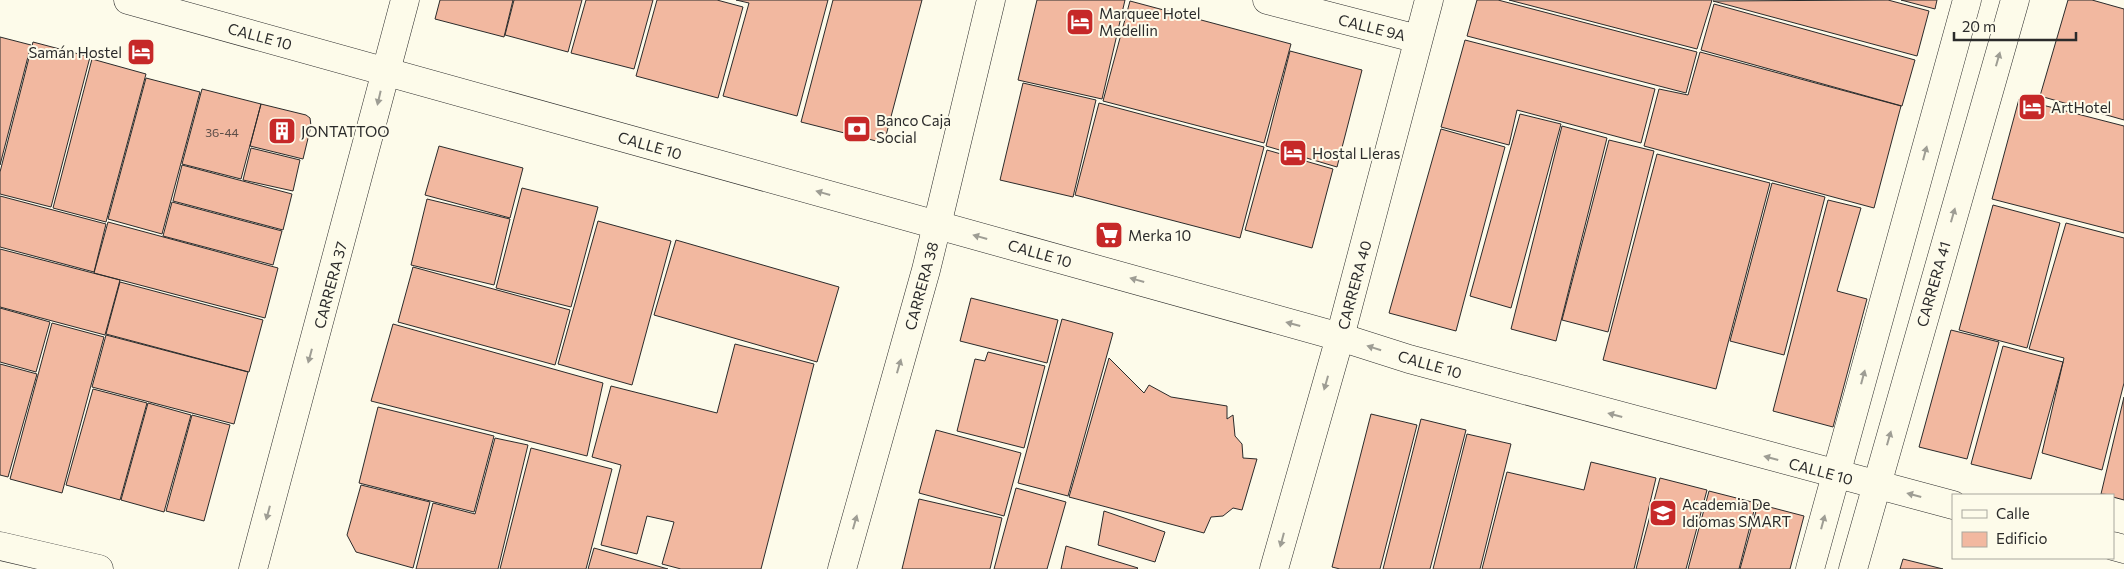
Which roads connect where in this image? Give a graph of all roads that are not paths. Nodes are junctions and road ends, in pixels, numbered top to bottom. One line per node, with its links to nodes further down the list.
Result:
1 (128, 0): 9 (street, CALLE 10)
2 (405, 0): 9 (street, CARRERA 37)
3 (991, 0): 10 (street, CARRERA 38)
4 (1267, 0): 8 (street, CALLE 9A)
5 (1429, 0): 8 (street, CARRERA 40)
6 (1967, 0): 12 (street, one-way to 6)
7 (2015, 0): 13 (street, CARRERA 41, one-way to 7)
8 (1418, 38): 11 (street, CARRERA 40)
9 (386, 71): 10 (street, CALLE 10, one-way to 9); 17 (street, CARRERA 37, one-way to 17)
10 (937, 224): 11 (street, CALLE 10, one-way to 10); 18 (street, CARRERA 38, one-way to 10)
11 (1340, 337): 12 (street, CALLE 10, one-way to 11); 19 (street, CARRERA 40, one-way to 19)
12 (1836, 474): 13 (street, CALLE 10); 20 (street, one-way to 12)
13 (1876, 485): 14 (street, CALLE 10, one-way to 13); 21 (street, CARRERA 41)
14 (1952, 505)
15 (0, 546): 16 (street)
16 (98, 569)
17 (253, 569)
18 (842, 569)
19 (1274, 569)
20 (1810, 569)
21 (1853, 569)

